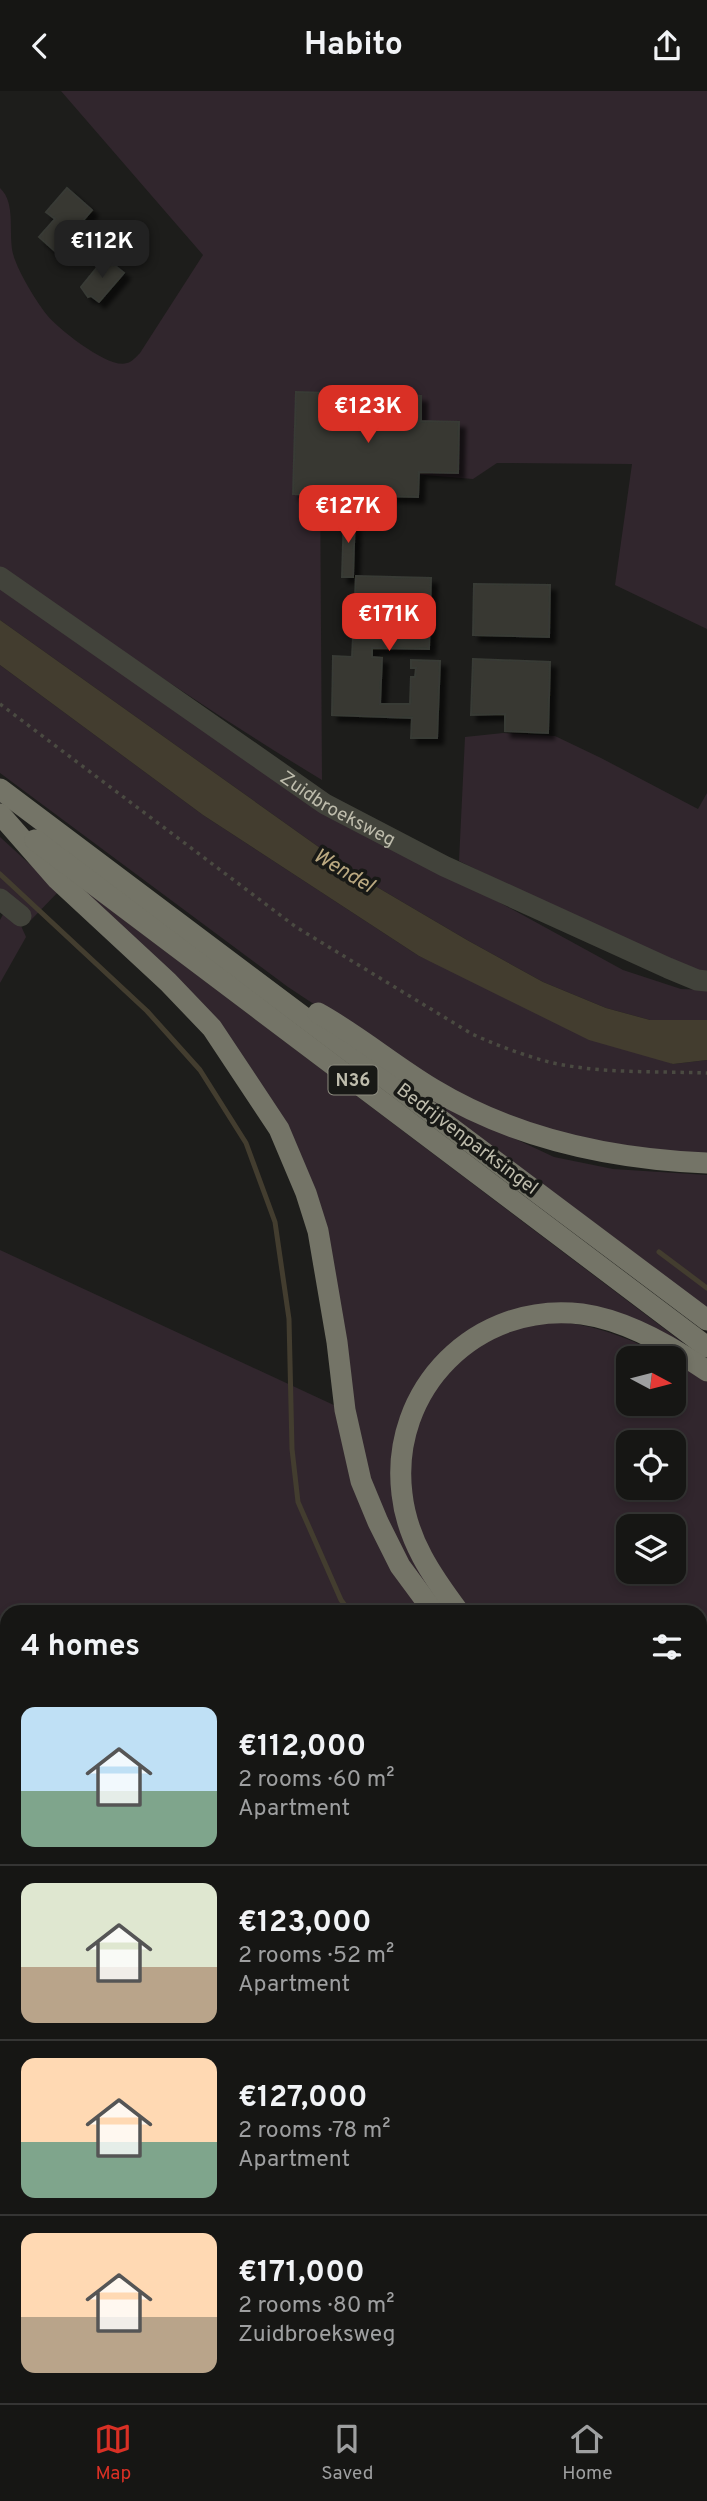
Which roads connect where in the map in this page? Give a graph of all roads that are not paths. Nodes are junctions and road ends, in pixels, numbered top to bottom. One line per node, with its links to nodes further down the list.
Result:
1 (0, 577): 7 (street, Zuidbroeksweg)
2 (0, 789): 6 (highway, Bedrijvenparksingel / N36)
3 (0, 813): 10 (highway, Bedrijvenparksingel / N36); 12 (highway, N36)
4 (0, 899): 5 (street)
5 (22, 916)
6 (246, 972): 8 (highway, N36); 9 (highway, Bedrijvenparksingel / N36)
7 (707, 981)
8 (707, 1163)
9 (707, 1320)
10 (707, 1347)
11 (707, 1371): 13 (highway)
12 (429, 1605)
13 (454, 1605)

